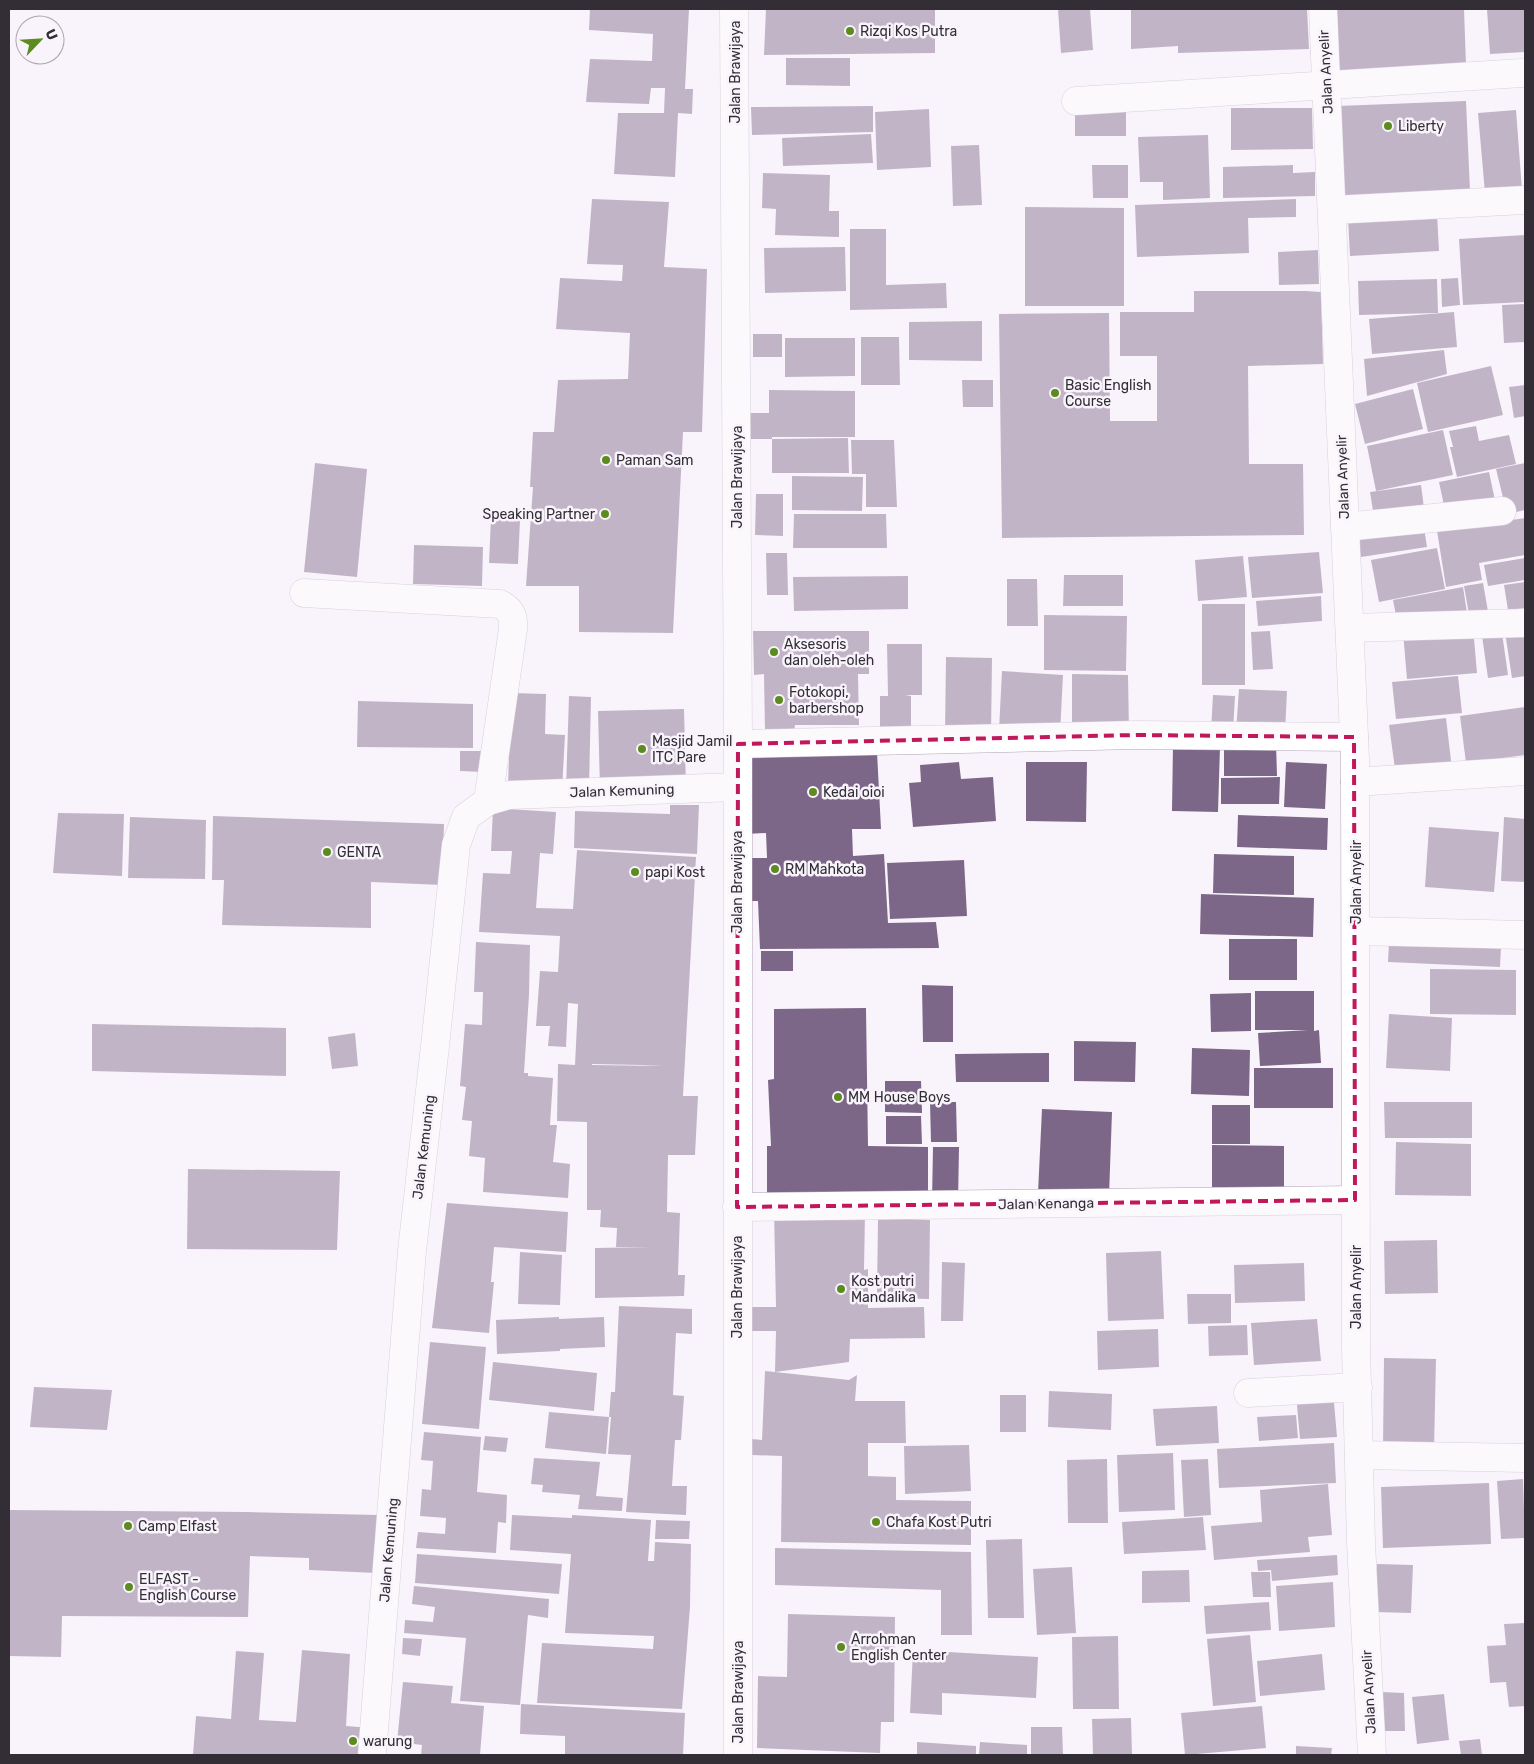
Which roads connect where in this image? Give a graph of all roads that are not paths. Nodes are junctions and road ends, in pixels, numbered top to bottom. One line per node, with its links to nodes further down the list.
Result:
1 (734, 9): 14 (street, Jalan Brawijaya)
2 (1323, 9): 4 (street, Jalan Anyelir)
3 (1522, 73): 4 (street)
4 (1327, 86): 5 (street); 7 (street, Jalan Anyelir)
5 (1076, 101)
6 (1525, 200): 7 (street)
7 (1333, 210): 9 (street, Jalan Anyelir)
8 (1502, 511): 9 (street)
9 (1346, 527): 12 (street, Jalan Anyelir)
10 (304, 593): 18 (street)
11 (1525, 623): 12 (street)
12 (1350, 628): 13 (street, Jalan Anyelir)
13 (1354, 737): 14 (street); 16 (street, Jalan Anyelir)
14 (738, 744): 17 (street, Jalan Brawijaya)
15 (1525, 771): 16 (street)
16 (1355, 782): 19 (street, Jalan Anyelir)
17 (737, 787): 18 (street, Jalan Kemuning); 22 (street, Jalan Brawijaya)
18 (488, 801): 27 (street, Jalan Kemuning)
19 (1356, 931): 20 (street); 21 (street, Jalan Anyelir)
20 (1525, 935)
21 (1355, 1200): 22 (street, Jalan Kenanga); 23 (street, Jalan Anyelir)
22 (737, 1207): 28 (street, Jalan Brawijaya)
23 (1358, 1387): 24 (street); 25 (street, Jalan Anyelir)
24 (1248, 1393)
25 (1359, 1455): 26 (street); 29 (street, Jalan Anyelir)
26 (1525, 1458)
27 (372, 1755)
28 (738, 1755)
29 (1372, 1755)

